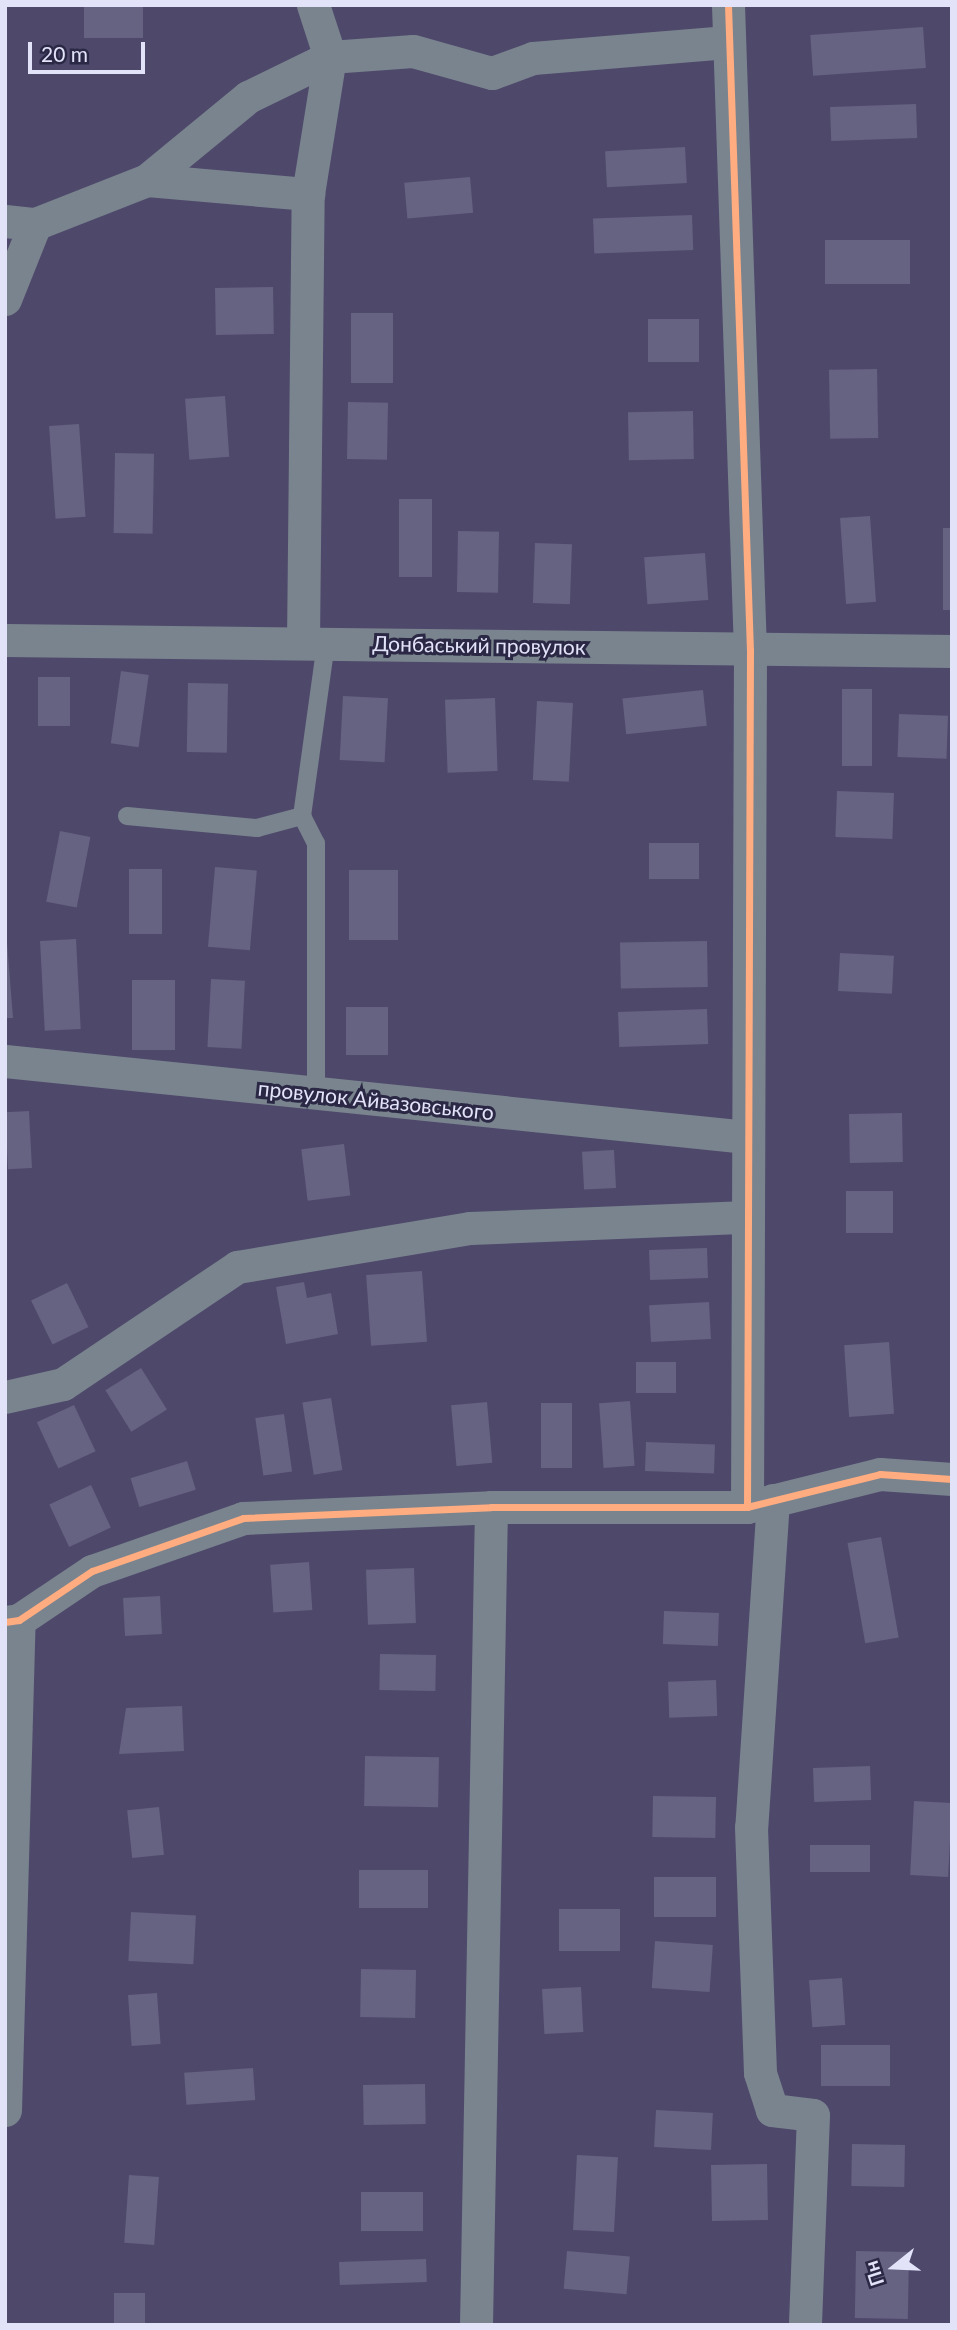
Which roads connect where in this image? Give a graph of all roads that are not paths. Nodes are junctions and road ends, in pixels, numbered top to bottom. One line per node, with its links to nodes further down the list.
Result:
1 (313, 5): 4 (street)
2 (728, 5): 3 (street)
3 (727, 42): 4 (street); 11 (street)
4 (330, 57): 5 (street); 6 (street)
5 (147, 180): 6 (street); 7 (street)
6 (308, 194): 10 (street)
7 (20, 222): 8 (street)
8 (5, 299)
9 (5, 640): 10 (street, Донбаський провулок)
10 (315, 643): 11 (street, Донбаський провулок); 14 (lane)
11 (750, 650): 12 (street, Донбаський провулок); 17 (street)
12 (952, 651)
13 (127, 816): 14 (lane)
14 (302, 816): 16 (lane)
15 (5, 1061): 16 (street, провулок Айвазовського)
16 (316, 1095): 17 (street, провулок Айвазовського)
17 (747, 1137): 18 (street)
18 (747, 1217): 19 (street); 21 (street)
19 (5, 1397)
20 (952, 1479): 21 (street)
21 (760, 1503): 22 (street); 26 (street)
22 (491, 1507): 23 (street); 25 (street)
23 (12, 1621): 24 (street)
24 (5, 2110)
25 (477, 2325)
26 (805, 2325)

